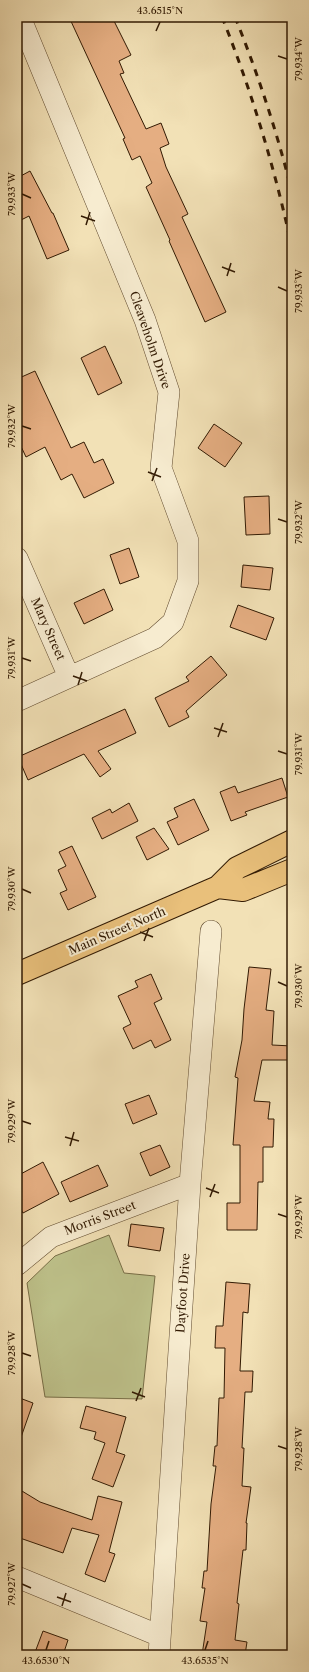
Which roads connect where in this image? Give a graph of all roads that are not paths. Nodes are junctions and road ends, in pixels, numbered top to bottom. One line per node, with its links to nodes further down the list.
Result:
1 (20, 17): 3 (street, Cleaveholm Drive)
2 (17, 558): 3 (street, Mary Street)
3 (69, 678): 4 (street, Cleaveholm Drive)
4 (17, 701)
5 (292, 841): 7 (main road, Main Street North)
6 (288, 872): 7 (main road)
7 (218, 887): 9 (main road, Main Street North)
8 (211, 931): 10 (street, Dayfoot Drive)
9 (17, 974)
10 (190, 1184): 11 (street, Morris Street); 13 (street, Dayfoot Drive)
11 (17, 1265)
12 (17, 1577): 13 (street)
13 (159, 1646)

